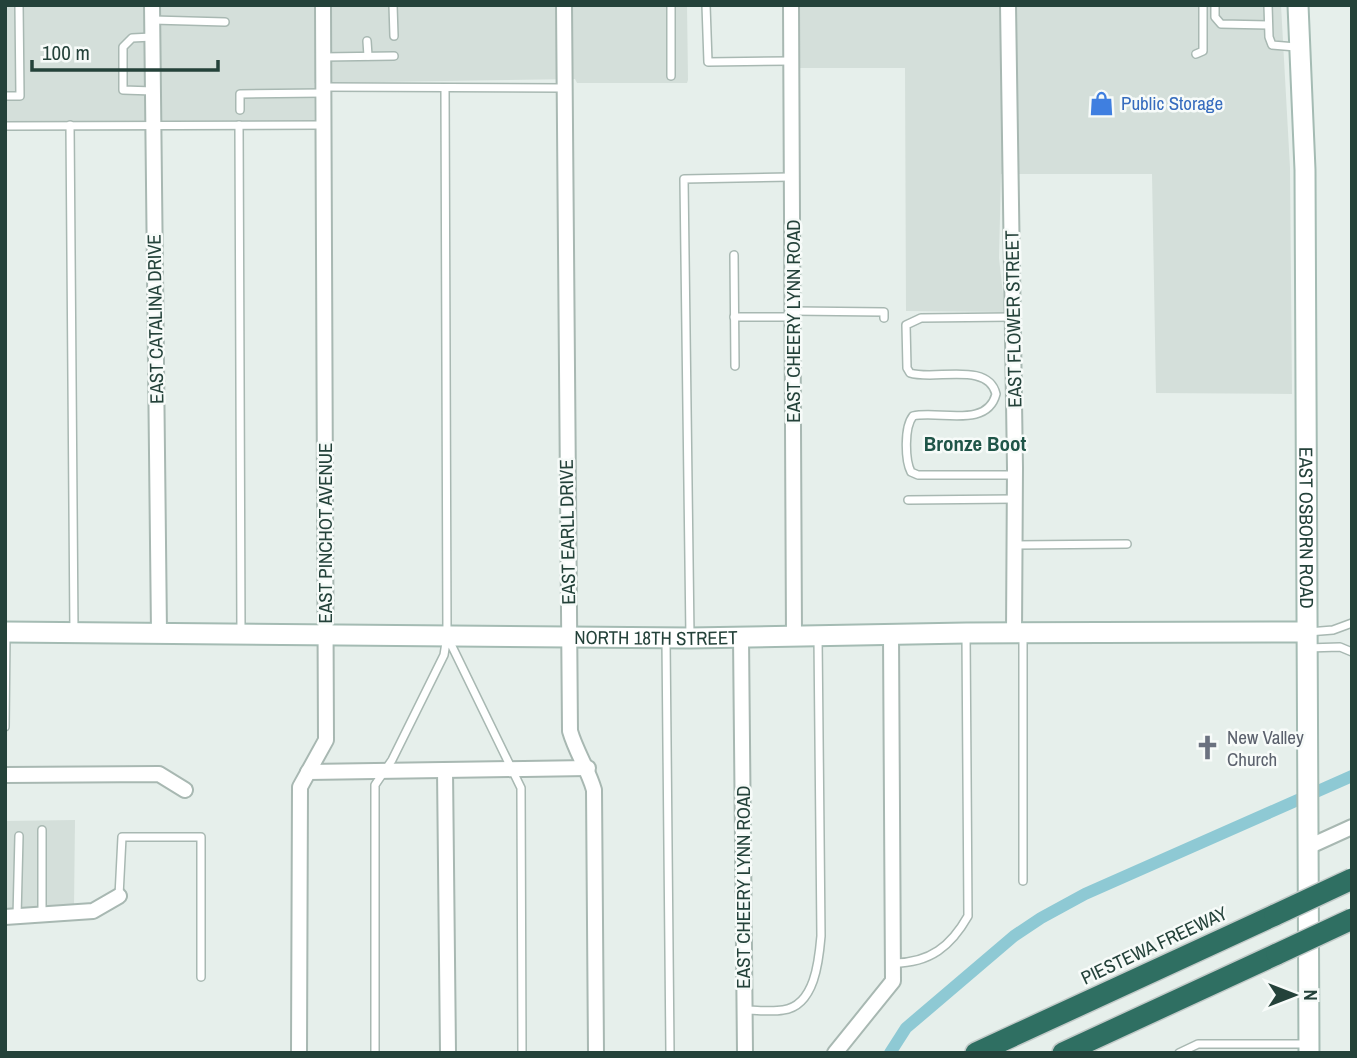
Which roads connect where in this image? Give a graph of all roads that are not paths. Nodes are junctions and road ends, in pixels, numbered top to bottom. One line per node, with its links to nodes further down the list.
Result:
1 (19, 5): 30 (lane)
2 (323, 5): 23 (street, EAST PINCHOT AVENUE)
3 (393, 5): 16 (lane)
4 (564, 5): 27 (street, EAST EARLL DRIVE)
5 (671, 5): 25 (lane)
6 (706, 5): 24 (lane)
7 (790, 5): 24 (street, EAST CHEERY LYNN ROAD)
8 (1008, 5): 41 (street, EAST FLOWER STREET)
9 (1203, 5): 20 (lane)
10 (1215, 5): 15 (lane)
11 (1268, 5): 15 (lane)
12 (1298, 5): 19 (street, EAST OSBORN ROAD)
13 (152, 13): 14 (lane); 17 (street, EAST CATALINA DRIVE)
14 (225, 22)
15 (1268, 25): 19 (lane)
16 (394, 36)
17 (152, 37): 29 (street, EAST CATALINA DRIVE); 29 (lane)
18 (367, 41): 21 (lane)
19 (1301, 47): 67 (street, EAST OSBORN ROAD)
20 (1196, 54)
21 (368, 56): 22 (lane); 23 (lane)
22 (394, 56)
23 (323, 57): 28 (street, EAST PINCHOT AVENUE)
24 (791, 61): 37 (street, EAST CHEERY LYNN ROAD)
25 (670, 76)
26 (445, 88): 27 (lane); 28 (lane); 60 (lane)
27 (564, 88): 61 (street, EAST EARLL DRIVE)
28 (323, 90): 31 (lane); 35 (street, EAST PINCHOT AVENUE)
29 (153, 91): 32 (street, EAST CATALINA DRIVE)
30 (5, 96)
31 (240, 110)
32 (153, 124): 33 (lane); 34 (lane); 53 (street, EAST CATALINA DRIVE)
33 (70, 125): 36 (lane); 54 (lane)
34 (239, 125): 35 (lane); 58 (lane)
35 (323, 125): 55 (street, EAST PINCHOT AVENUE)
36 (5, 126)
37 (792, 177): 39 (street, EAST CHEERY LYNN ROAD); 66 (lane)
38 (734, 255): 40 (lane)
39 (793, 314): 40 (lane); 42 (lane); 64 (street, EAST CHEERY LYNN ROAD)
40 (734, 317): 43 (lane)
41 (1013, 317): 44 (lane); 45 (street, EAST FLOWER STREET)
42 (884, 318)
43 (735, 366)
44 (996, 394): 45 (lane); 46 (lane)
45 (1014, 394): 46 (street, EAST FLOWER STREET)
46 (1015, 474): 47 (street, EAST FLOWER STREET)
47 (1015, 499): 48 (lane); 50 (street, EAST FLOWER STREET)
48 (908, 500)
49 (1127, 544): 50 (lane)
50 (1015, 545): 57 (street, EAST FLOWER STREET)
51 (1352, 623): 67 (lane)
52 (6, 632): 54 (street, NORTH 18TH STREET); 69 (lane)
53 (159, 632): 54 (street, NORTH 18TH STREET); 58 (street, NORTH 18TH STREET)
54 (74, 633)
55 (326, 633): 58 (street, NORTH 18TH STREET); 60 (street, NORTH 18TH STREET); 73 (street, EAST PINCHOT AVENUE)
56 (966, 633): 57 (street, NORTH 18TH STREET); 59 (street, NORTH 18TH STREET); 87 (lane)
57 (1018, 633): 67 (street, NORTH 18TH STREET); 82 (lane)
58 (241, 634)
59 (891, 635): 65 (street, NORTH 18TH STREET); 87 (street)
60 (447, 636): 61 (street, NORTH 18TH STREET); 71 (lane); 74 (lane)
61 (569, 637): 62 (street, NORTH 18TH STREET); 70 (street, EAST EARLL DRIVE)
62 (666, 637): 66 (street, NORTH 18TH STREET); 97 (lane)
63 (741, 637): 64 (street, NORTH 18TH STREET); 66 (street, NORTH 18TH STREET); 89 (street, EAST CHEERY LYNN ROAD)
64 (794, 637): 65 (street, NORTH 18TH STREET)
65 (818, 637): 89 (lane)
66 (690, 638)
67 (1307, 640): 68 (lane); 80 (street, EAST OSBORN ROAD)
68 (1352, 652)
69 (5, 727)
70 (587, 768): 71 (street); 96 (street, EAST EARLL DRIVE)
71 (513, 769): 72 (street); 95 (lane)
72 (445, 770): 74 (street); 94 (street)
73 (308, 772): 74 (street); 92 (street, EAST PINCHOT AVENUE)
74 (384, 772): 93 (lane)
75 (5, 775): 76 (street)
76 (186, 790)
77 (1352, 827): 80 (street)
78 (42, 831): 84 (lane)
79 (19, 836): 85 (lane)
80 (1308, 848): 91 (street, EAST OSBORN ROAD)
81 (1352, 879): 90 (highway, PIESTEWA FREEWAY, bridge)
82 (1023, 881)
83 (120, 896): 84 (street); 88 (lane)
84 (42, 915): 85 (street)
85 (11, 916)
86 (1352, 919): 102 (highway, bridge)
87 (894, 963): 99 (street)
88 (201, 977)
89 (744, 1010): 98 (street, EAST CHEERY LYNN ROAD)
90 (1005, 1039): 100 (highway); 101 (highway, PIESTEWA FREEWAY)
91 (1309, 1048): 103 (lane)
92 (299, 1053)
93 (375, 1053)
94 (448, 1053)
95 (522, 1053)
96 (596, 1053)
97 (670, 1053)
98 (745, 1053)
99 (835, 1053)
100 (966, 1053)
101 (976, 1053)
102 (1063, 1053)
103 (1179, 1053)

